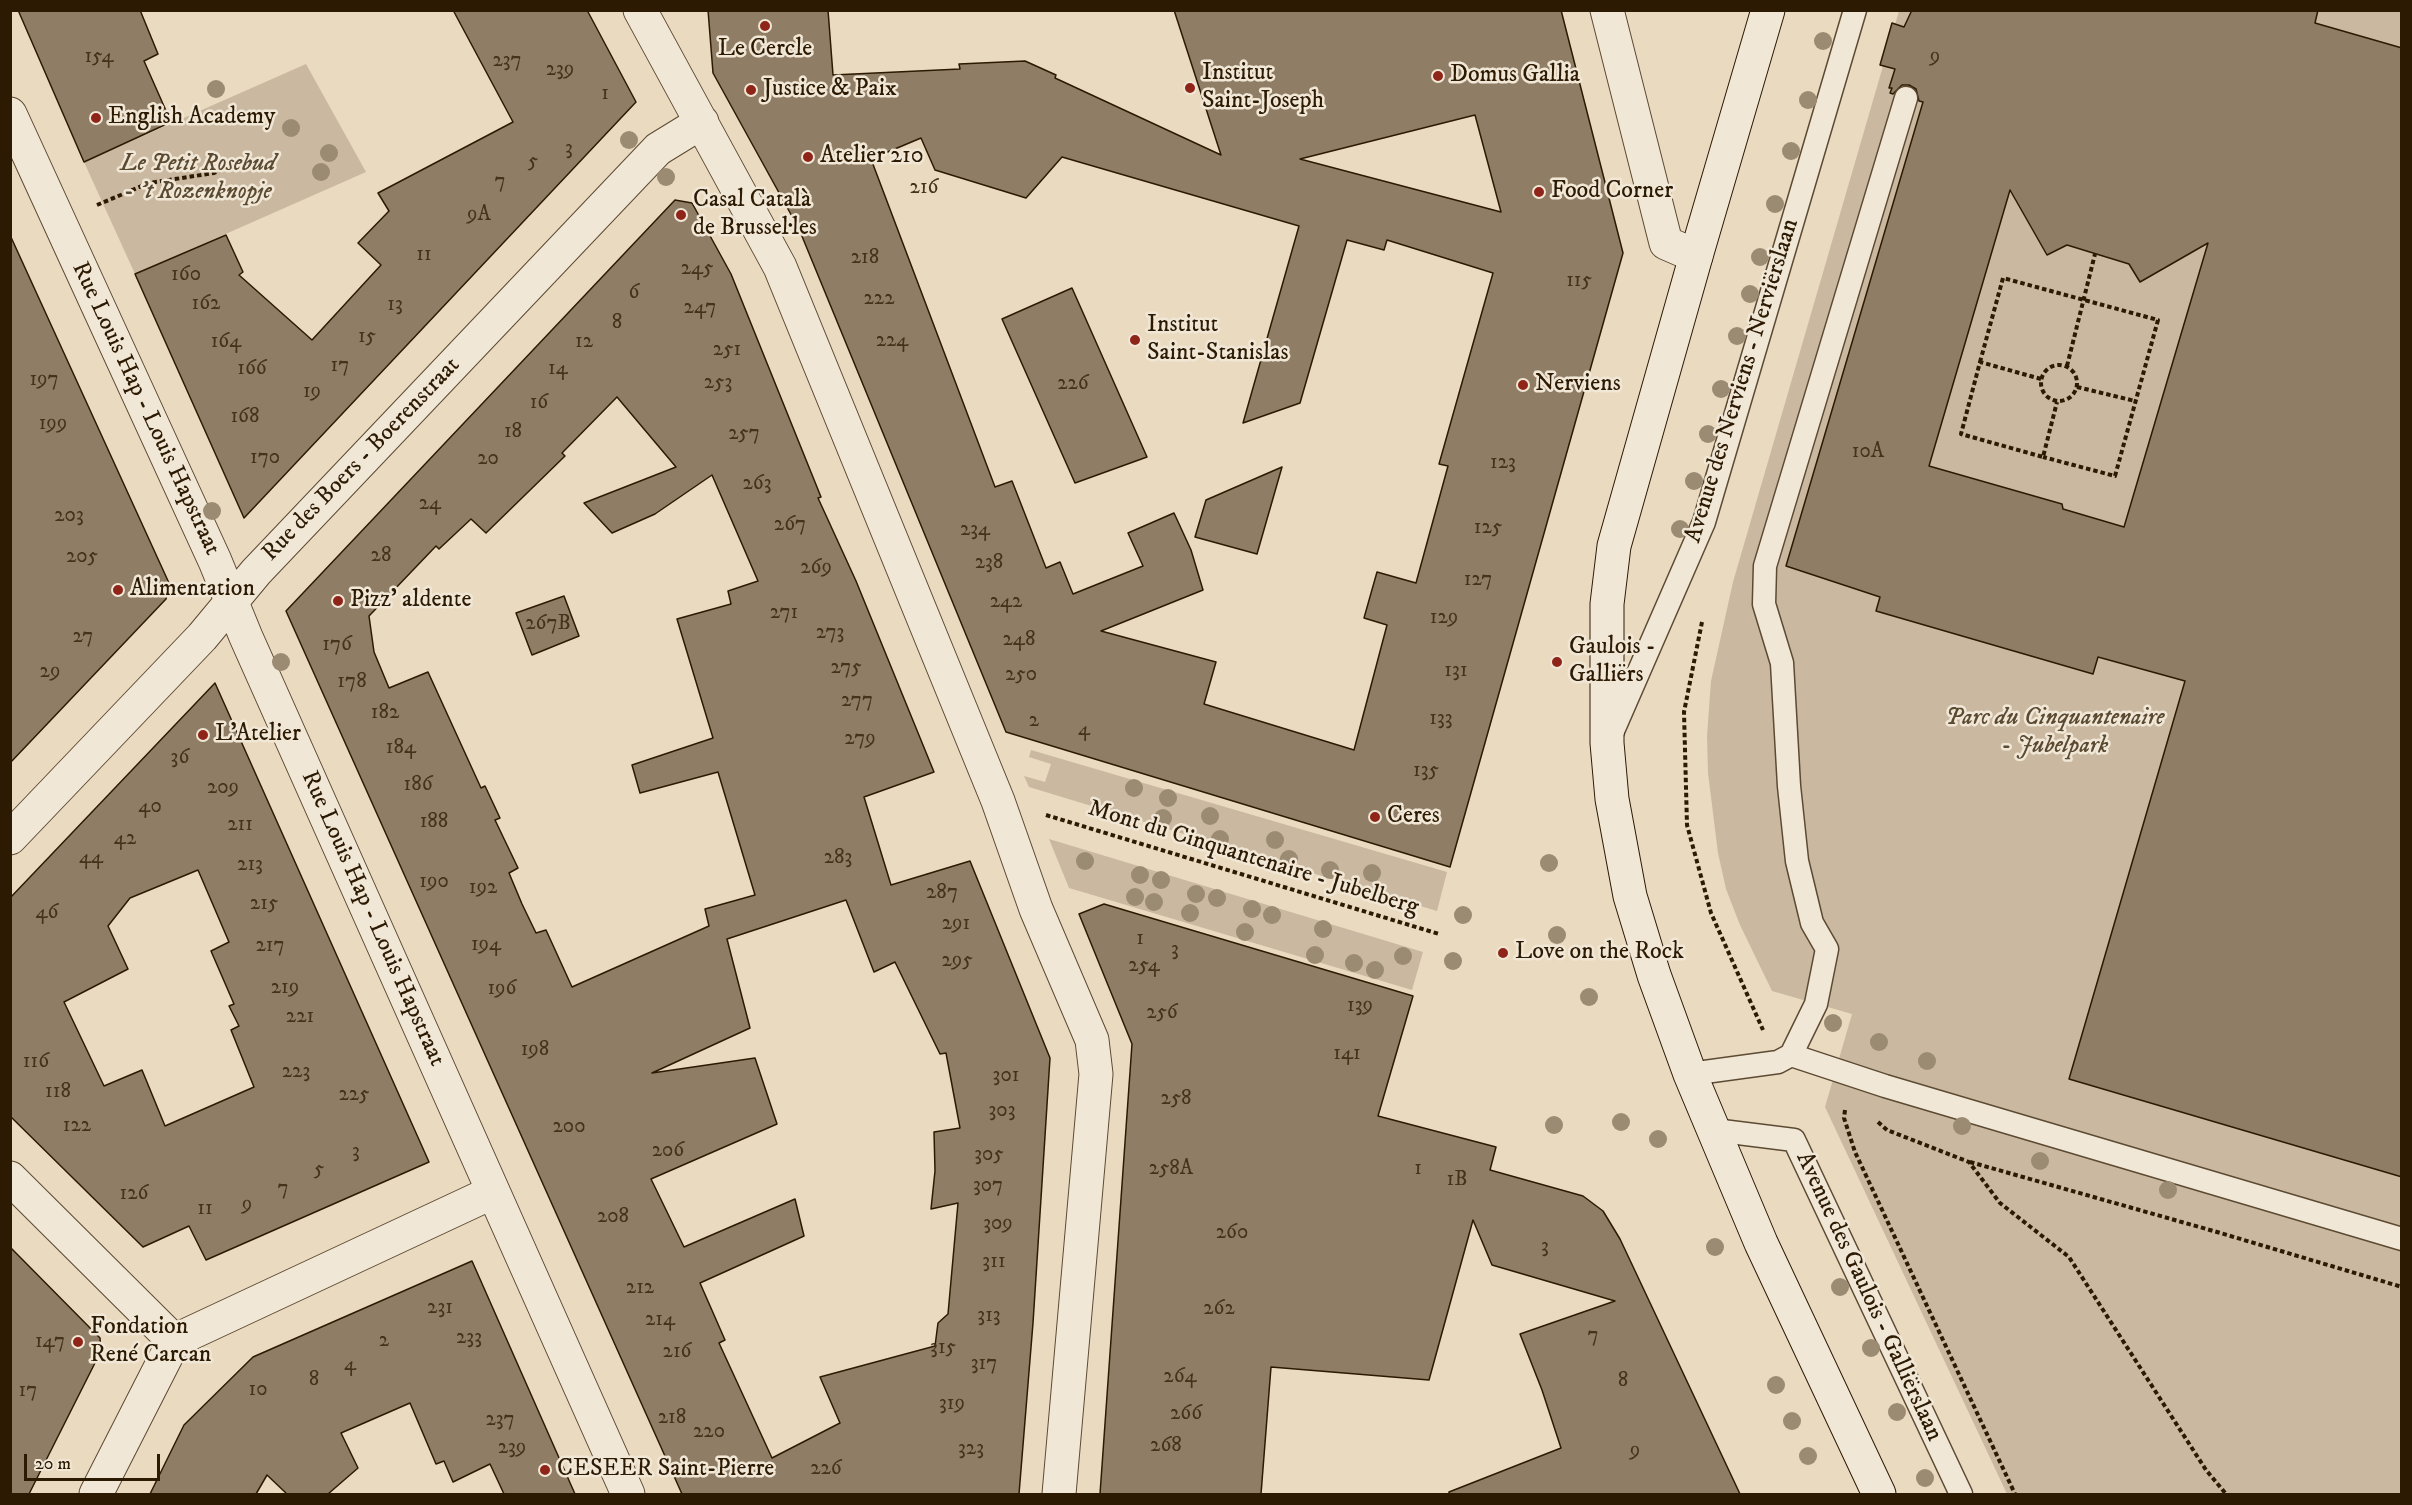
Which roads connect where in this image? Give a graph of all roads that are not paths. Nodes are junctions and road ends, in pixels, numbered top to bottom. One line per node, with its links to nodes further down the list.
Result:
1 (640, 10): 7 (street)
2 (1607, 10): 8 (street)
3 (1768, 10): 8 (street, Avenue des Nerviens - Nerviërslaan)
4 (1855, 10): 10 (lane, Avenue des Nerviens - Nerviërslaan)
5 (1906, 98): 12 (lane)
6 (10, 114): 9 (street, Rue Louis Hap - Louis Hapstraat)
7 (702, 122): 9 (street, Rue des Boers - Boerenstraat); 21 (street)
8 (1696, 256): 10 (street, Avenue des Nerviens - Nerviërslaan)
9 (232, 602): 11 (street, Rue des Boers - Boerenstraat); 16 (street, Rue Louis Hap - Louis Hapstraat)
10 (1608, 743): 13 (street, Avenue des Nerviens - Nerviërslaan)
11 (10, 838)
12 (1791, 1055): 13 (lane); 17 (lane)
13 (1690, 1074): 14 (street)
14 (1714, 1130): 22 (street); 23 (lane, Avenue des Gaulois - Galliërslaan)
15 (10, 1178): 18 (street)
16 (493, 1192): 18 (street); 20 (street, Rue Louis Hap - Louis Hapstraat)
17 (2402, 1239)
18 (174, 1341): 19 (street)
19 (96, 1494)
20 (628, 1494)
21 (1059, 1494)
22 (1879, 1494)
23 (1961, 1494)

